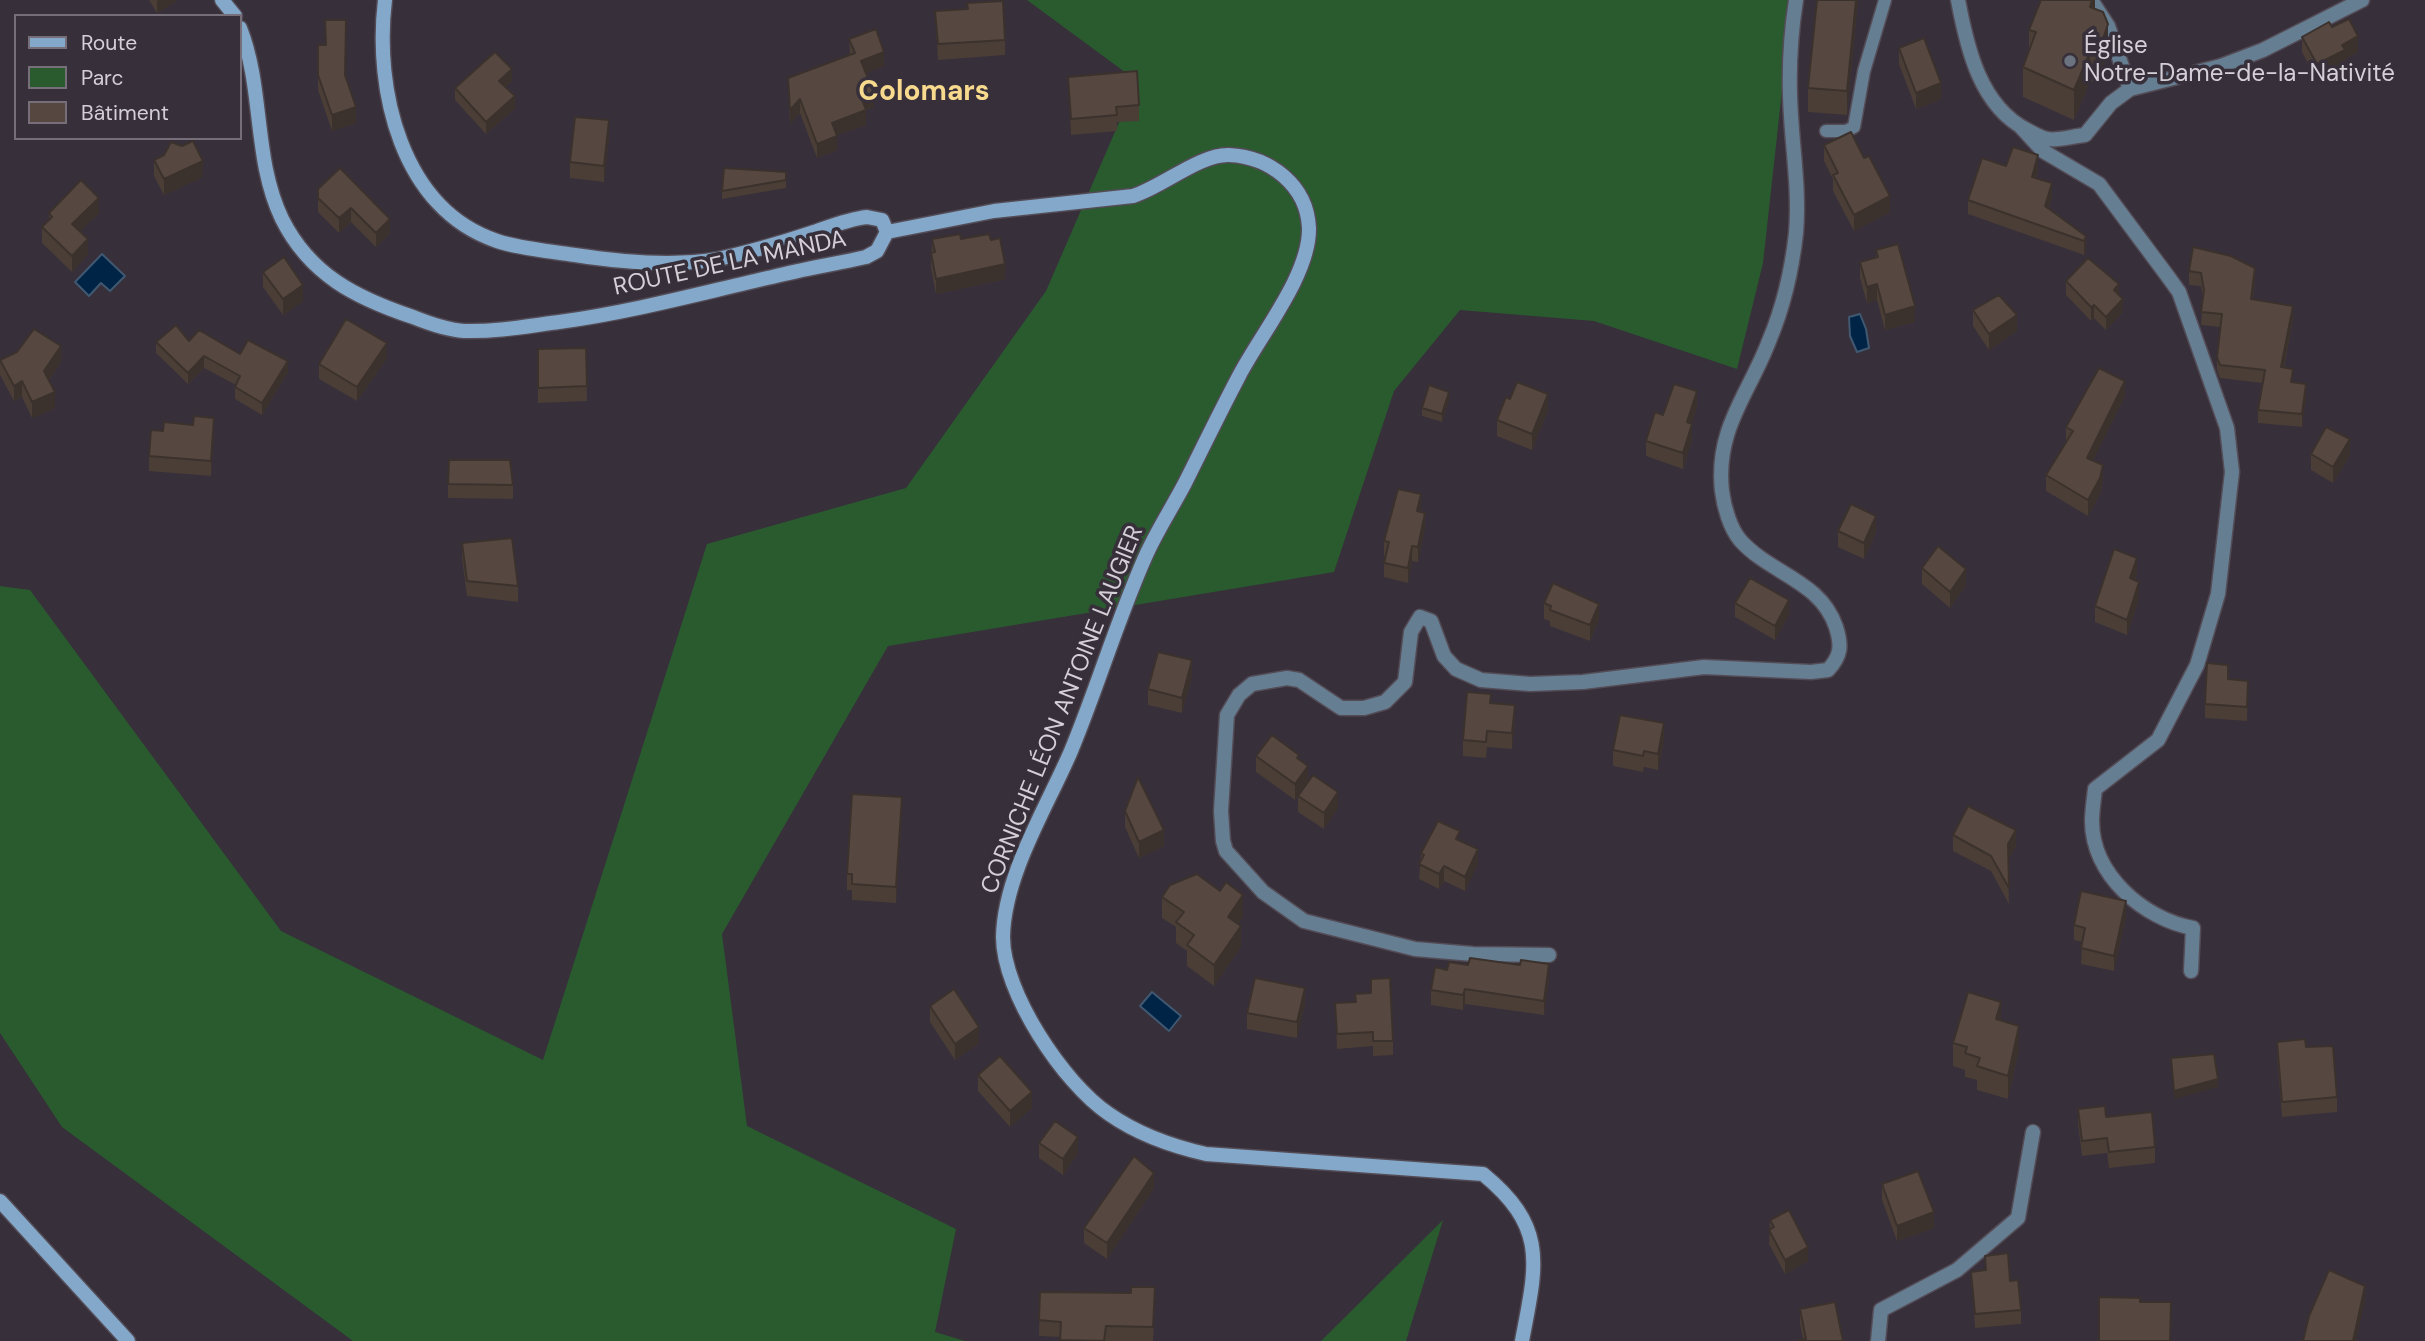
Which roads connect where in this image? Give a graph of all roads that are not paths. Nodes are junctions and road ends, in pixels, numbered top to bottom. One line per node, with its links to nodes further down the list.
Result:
1 (222, 0): 8 (street)
2 (385, 0): 13 (street, ROUTE DE LA MANDA)
3 (1796, 0): 14 (street)
4 (1885, 0): 12 (lane)
5 (1958, 0): 11 (street)
6 (2091, 0): 10 (street)
7 (2362, 0): 10 (street)
8 (233, 14)
9 (242, 33): 13 (street, ROUTE DE LA MANDA)
10 (2130, 89): 11 (street)
11 (2021, 127): 15 (street)
12 (1826, 131)
13 (887, 232): 19 (street, CORNICHE LÉON ANTOINE LAUGIER)
14 (1549, 955)
15 (2191, 971)
16 (2033, 1132): 20 (street)
17 (0, 1201): 18 (street)
18 (128, 1341)
19 (1522, 1341)
20 (1878, 1341)

